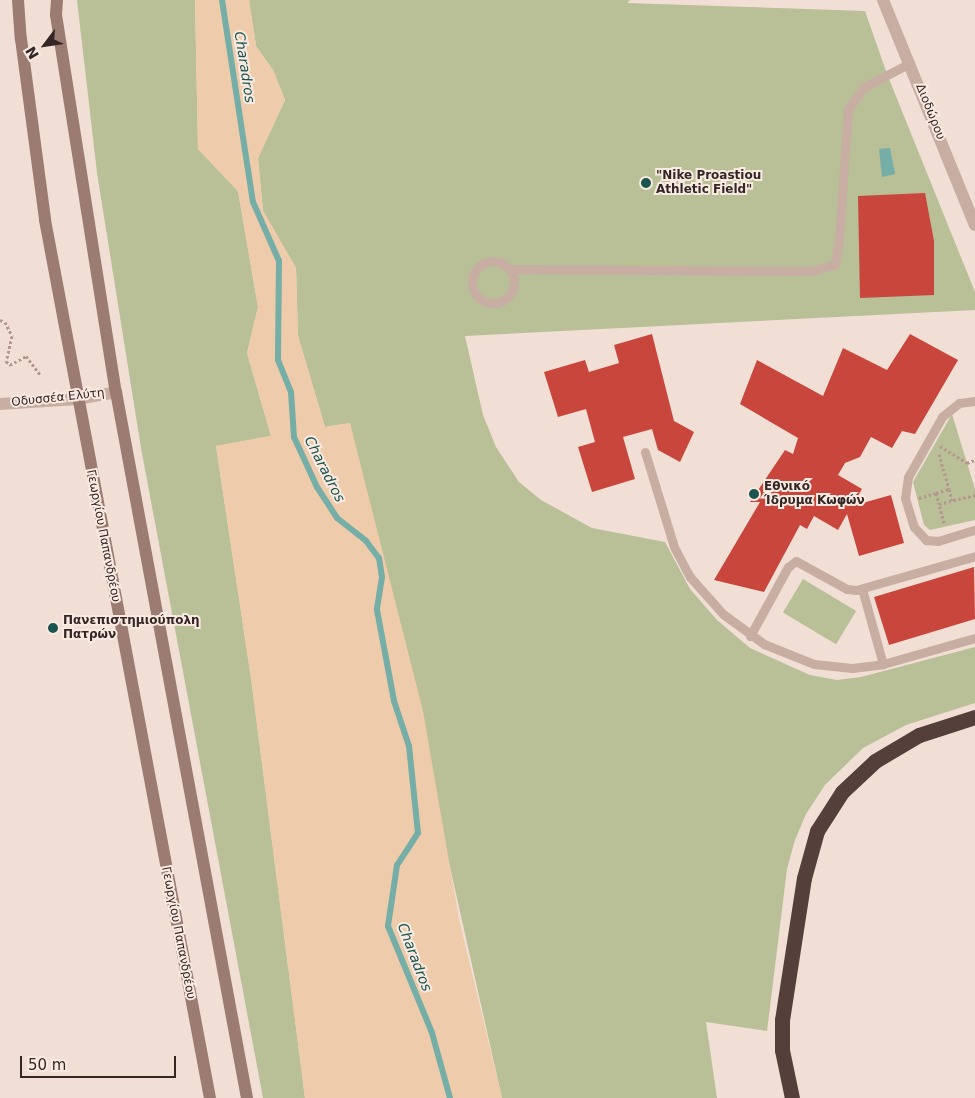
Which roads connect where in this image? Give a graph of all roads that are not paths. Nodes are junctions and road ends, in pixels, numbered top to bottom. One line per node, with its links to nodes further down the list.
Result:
1 (18, 0): 8 (main road, Γεωργίου Παπανδρέου)
2 (57, 0): 7 (main road)
3 (883, 0): 4 (street, Διοδώρου)
4 (910, 63): 5 (street, Διοδώρου); 6 (lane)
5 (975, 225)
6 (509, 269): 6 (lane)
7 (116, 392): 8 (street, Οδυσσέα Ελύτη); 20 (main road)
8 (77, 399): 10 (street, Οδυσσέα Ελύτη); 19 (main road, Γεωργίου Παπανδρέου)
9 (975, 401): 12 (lane)
10 (0, 404)
11 (645, 452): 15 (lane)
12 (975, 530)
13 (975, 556): 14 (lane)
14 (862, 589): 15 (lane); 17 (lane)
15 (750, 636): 17 (lane)
16 (975, 638): 17 (lane)
17 (883, 664)
18 (975, 717): 21 (highway)
19 (210, 1098)
20 (247, 1098)
21 (792, 1098)

